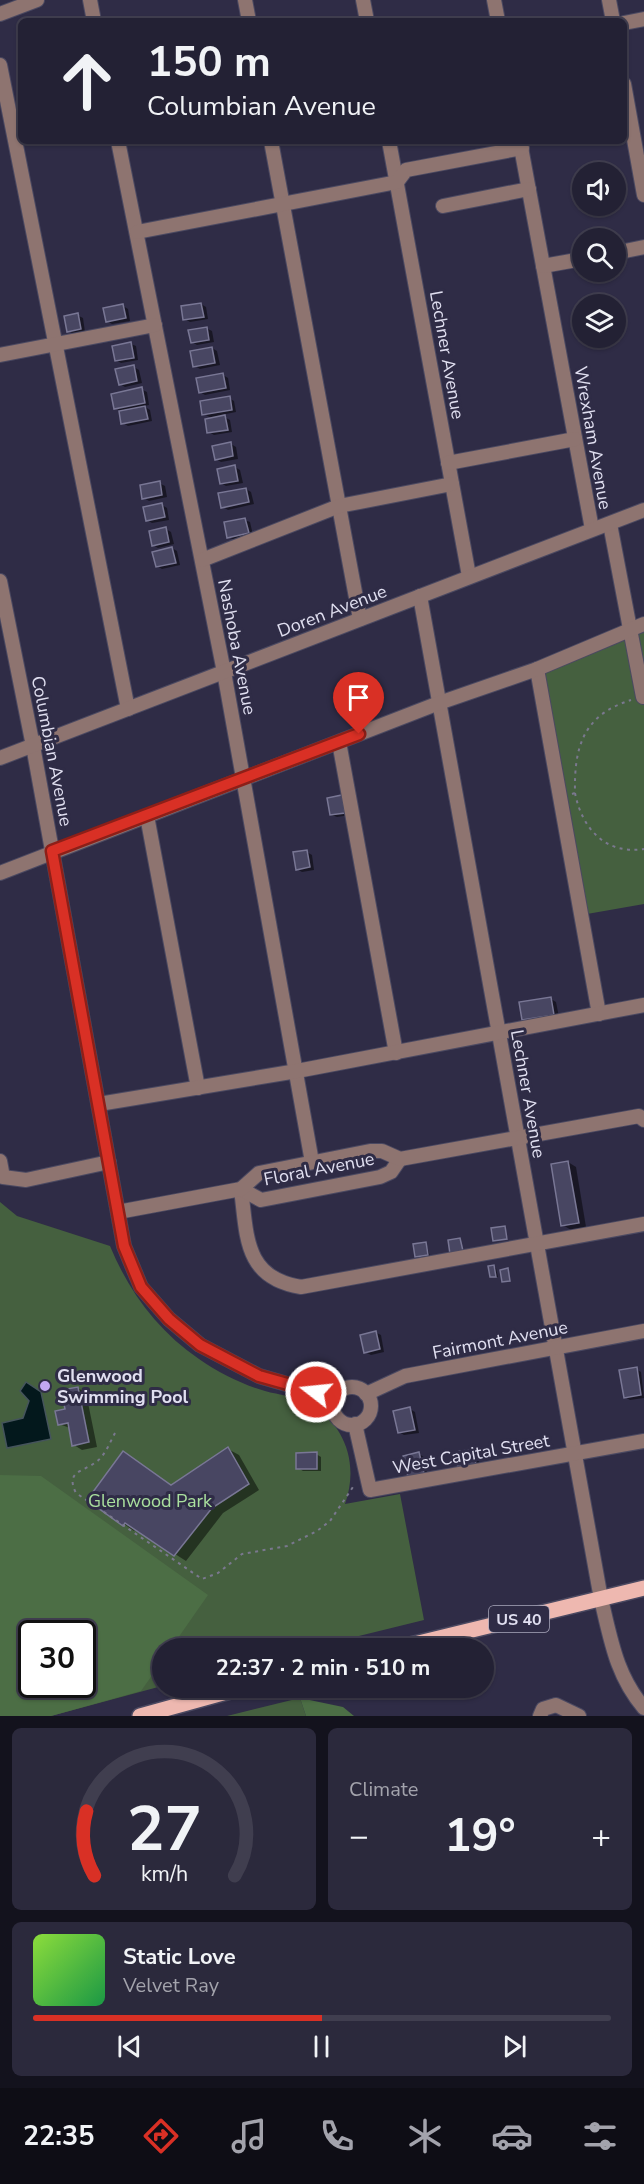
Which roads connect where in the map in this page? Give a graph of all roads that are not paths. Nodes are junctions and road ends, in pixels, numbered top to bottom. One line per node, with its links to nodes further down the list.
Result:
1 (37, 0): 7 (street)
2 (90, 0): 8 (street)
3 (245, 0): 9 (street)
4 (363, 0): 10 (street)
5 (494, 0): 11 (street)
6 (609, 0): 12 (street)
7 (0, 14)
8 (93, 18)
9 (248, 18)
10 (366, 18)
11 (497, 18)
12 (612, 18)
13 (644, 20): 14 (street)
14 (627, 23)
15 (0, 65): 32 (street)
16 (627, 101): 23 (street)
17 (119, 144): 26 (street, Nashoba Avenue)
18 (272, 144): 24 (street)
19 (390, 144): 21 (street, Lechner Avenue)
20 (521, 145): 21 (street); 22 (street, Wrexham Avenue)
21 (397, 182): 24 (street); 35 (street, Lechner Avenue)
22 (529, 189): 25 (street); 30 (street, Wrexham Avenue)
23 (644, 195)
24 (282, 202): 26 (street); 37 (street)
25 (443, 206)
26 (136, 232): 31 (street, Nashoba Avenue)
27 (644, 247): 28 (street)
28 (626, 251)
29 (572, 261): 30 (street)
30 (543, 266): 34 (street, Wrexham Avenue)
31 (155, 325): 32 (street); 41 (street, Nashoba Avenue)
32 (55, 344): 33 (street); 51 (street)
33 (0, 355)
34 (575, 438): 35 (street); 40 (street, Wrexham Avenue)
35 (448, 463): 36 (street, Lechner Avenue)
36 (452, 484): 37 (street); 42 (street, Lechner Avenue)
37 (339, 506): 41 (street); 45 (street)
38 (644, 510): 39 (street, Doren Avenue)
39 (610, 524): 40 (street, Doren Avenue); 46 (street, Wrexham Avenue)
40 (592, 529): 42 (street, Doren Avenue)
41 (202, 560): 48 (street, Nashoba Avenue)
42 (469, 576): 44 (street, Doren Avenue)
43 (0, 581): 53 (street, Columbian Avenue)
44 (420, 596): 45 (street, Doren Avenue); 50 (street, Lechner Avenue)
45 (360, 619): 48 (street, Doren Avenue)
46 (638, 627): 47 (street); 49 (street, Wrexham Avenue)
47 (537, 669): 50 (street); 60 (street)
48 (224, 672): 51 (street, Doren Avenue); 55 (street, Nashoba Avenue)
49 (643, 698)
50 (439, 703): 52 (street); 61 (street, Lechner Avenue)
51 (128, 709): 53 (street, Doren Avenue)
52 (339, 742): 55 (street); 62 (street)
53 (33, 746): 54 (street, Doren Avenue); 57 (street, Columbian Avenue)
54 (0, 758)
55 (244, 779): 56 (street); 63 (street, Nashoba Avenue)
56 (147, 816): 57 (street); 64 (street)
57 (52, 851): 58 (street); 65 (street, Columbian Avenue)
58 (0, 873)
59 (644, 1005): 60 (street)
60 (599, 1014): 61 (street)
61 (499, 1034): 62 (street); 67 (street, Lechner Avenue)
62 (396, 1053): 63 (street)
63 (297, 1071): 64 (street); 71 (street, Nashoba Avenue)
64 (198, 1088): 65 (street)
65 (99, 1104): 70 (street, Columbian Avenue)
66 (642, 1114): 67 (street, Floral Avenue)
67 (517, 1138): 68 (street, Floral Avenue); 75 (street, Lechner Avenue)
68 (400, 1159): 71 (street, Floral Avenue); 72 (street, Floral Avenue)
69 (0, 1161): 70 (street)
70 (109, 1162): 73 (street, Columbian Avenue)
71 (312, 1162): 72 (street, Floral Avenue)
72 (241, 1189): 73 (street, Floral Avenue); 75 (street)
73 (118, 1212): 79 (street)
74 (644, 1224): 75 (street)
75 (536, 1245): 77 (street, Lechner Avenue)
76 (644, 1331): 77 (street, Fairmont Avenue)
77 (555, 1348): 78 (street, Fairmont Avenue); 82 (street, Lechner Avenue)
78 (366, 1394): 79 (street, Fairmont Avenue); 80 (street)
79 (335, 1398): 80 (street)
80 (355, 1424): 82 (street, West Capital Street)
81 (644, 1441): 82 (street, West Capital Street)
82 (574, 1454): 84 (street, Lechner Avenue)
83 (644, 1588): 84 (main road, US 40)
84 (601, 1599): 85 (main road, US 40); 87 (street, Lechner Avenue)
85 (439, 1638)
86 (206, 1698): 88 (main road)
87 (644, 1708)
88 (140, 1716)
89 (540, 1716): 90 (street)
90 (579, 1716)

